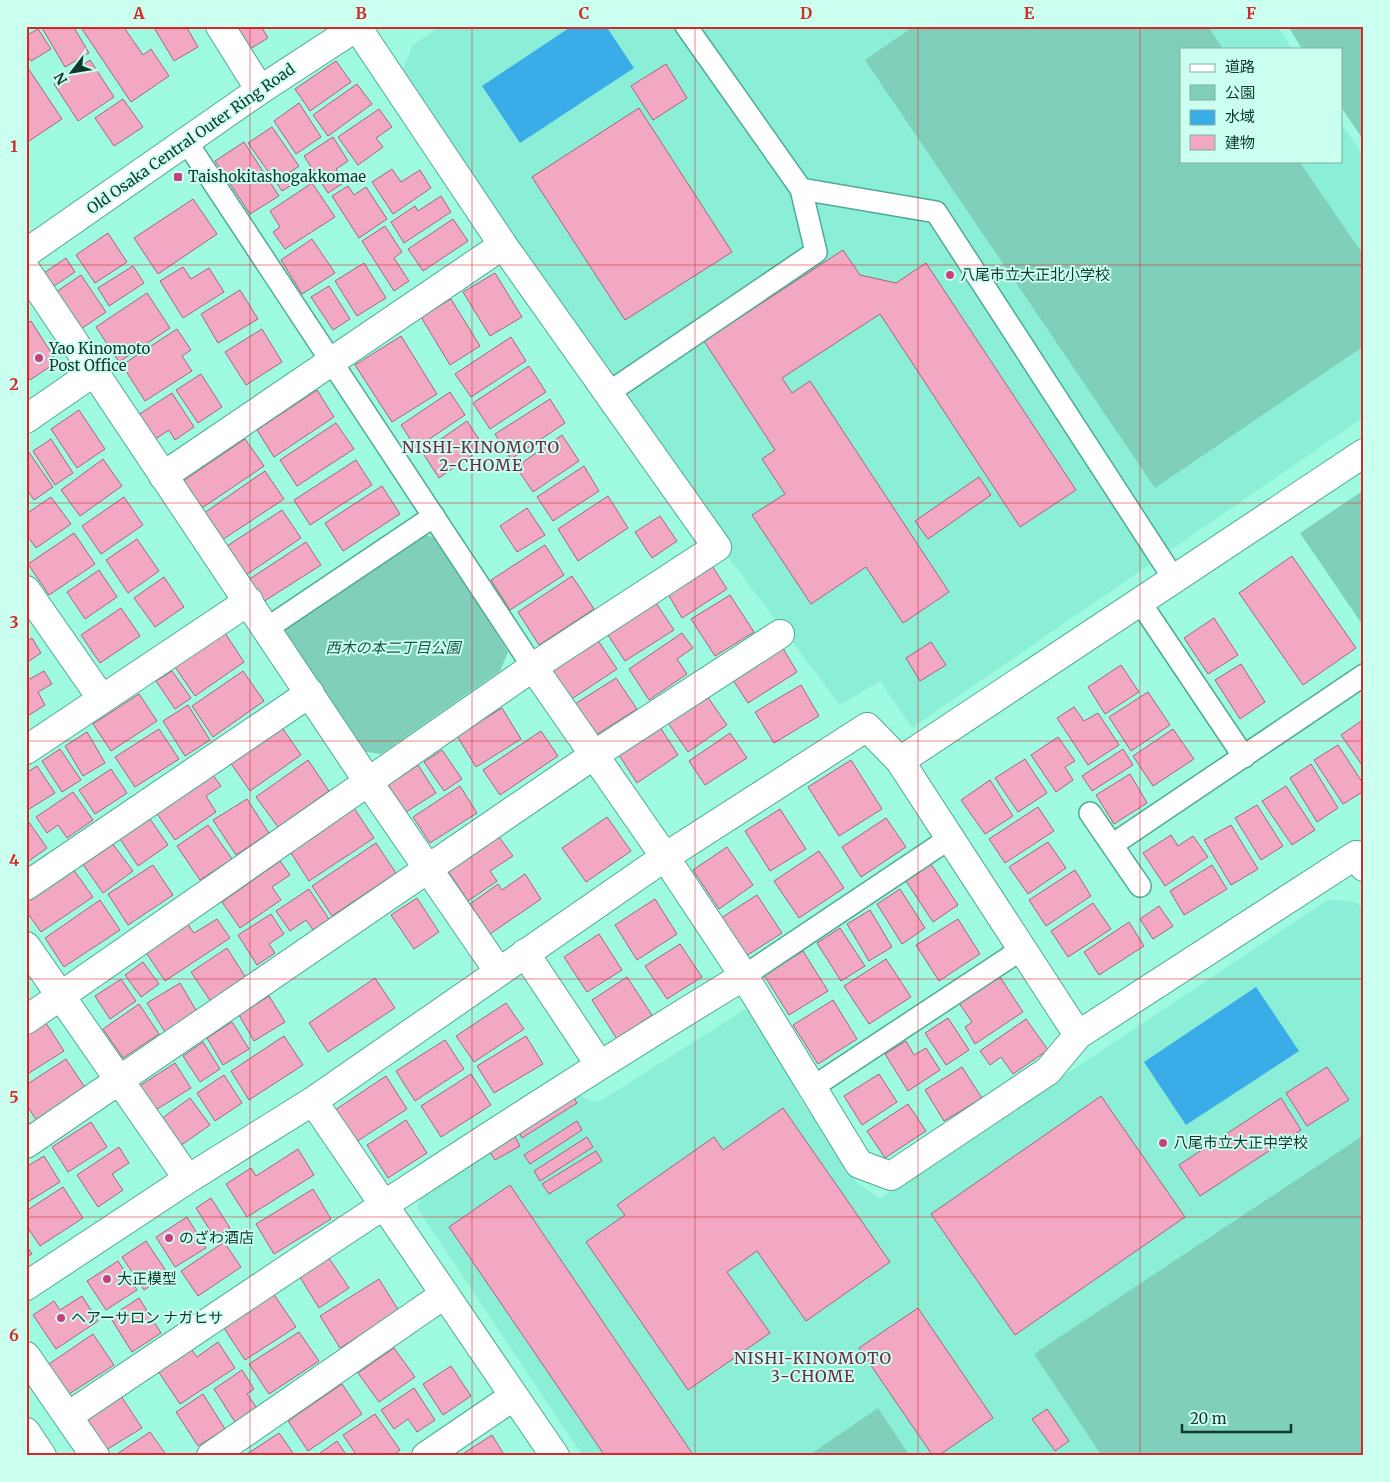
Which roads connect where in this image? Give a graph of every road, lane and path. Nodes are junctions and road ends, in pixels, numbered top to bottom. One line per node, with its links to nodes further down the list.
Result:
1 (220, 26): 4 (street)
2 (357, 26): 4 (street, Old Osaka Central Outer Ring Road); 7 (street)
3 (686, 26): 6 (lane)
4 (260, 90): 5 (street, Old Osaka Central Outer Ring Road)
5 (186, 141): 8 (street, Old Osaka Central Outer Ring Road); 10 (lane)
6 (801, 188): 12 (lane); 17 (lane)
7 (503, 245): 10 (street); 12 (street)
8 (26, 253)
9 (26, 270): 11 (street)
10 (333, 361): 15 (street); 16 (lane)
11 (94, 372): 13 (street); 15 (street)
12 (608, 393): 23 (street)
13 (26, 419)
14 (1364, 453): 17 (street)
15 (164, 476): 19 (street)
16 (434, 516): 21 (lane); 23 (lane)
17 (1174, 579): 20 (street)
18 (26, 590): 26 (street)
19 (249, 602): 21 (street); 26 (street)
20 (1140, 602): 29 (lane); 30 (street)
21 (266, 629): 25 (street)
22 (780, 634): 28 (street)
23 (533, 667): 28 (street); 31 (street)
24 (1364, 675): 29 (lane)
25 (310, 693): 31 (street); 38 (street)
26 (102, 700): 27 (street)
27 (26, 750)
28 (594, 755): 35 (street); 37 (street)
29 (1244, 757): 34 (lane)
30 (900, 762): 33 (street); 35 (street)
31 (367, 780): 37 (street); 45 (street)
32 (1090, 813): 34 (lane)
33 (950, 838): 41 (street); 44 (lane)
34 (1112, 845): 39 (lane)
35 (665, 857): 42 (street); 44 (street)
36 (1364, 867): 47 (street)
37 (429, 870): 43 (street); 49 (street)
38 (26, 886)
39 (1140, 886)
40 (26, 946): 45 (street)
41 (1022, 949): 47 (street); 50 (lane)
42 (525, 953): 43 (street); 48 (street)
43 (499, 972): 51 (street)
44 (744, 976): 48 (street); 50 (street)
45 (61, 996): 46 (street); 49 (street)
46 (26, 1020)
47 (1078, 1035): 50 (street)
48 (599, 1064): 54 (street)
49 (120, 1081): 52 (street); 53 (street)
50 (812, 1087)
51 (313, 1101): 53 (street); 54 (street)
52 (26, 1144)
53 (188, 1178): 55 (street)
54 (384, 1204): 56 (street); 59 (street)
55 (26, 1286)
56 (445, 1294): 58 (street); 63 (street)
57 (26, 1356): 59 (street)
58 (514, 1396): 64 (street); 65 (street)
59 (68, 1416): 62 (street)
60 (26, 1432): 61 (street)
61 (42, 1456)
62 (95, 1456)
63 (212, 1456)
64 (426, 1456)
65 (555, 1456)

